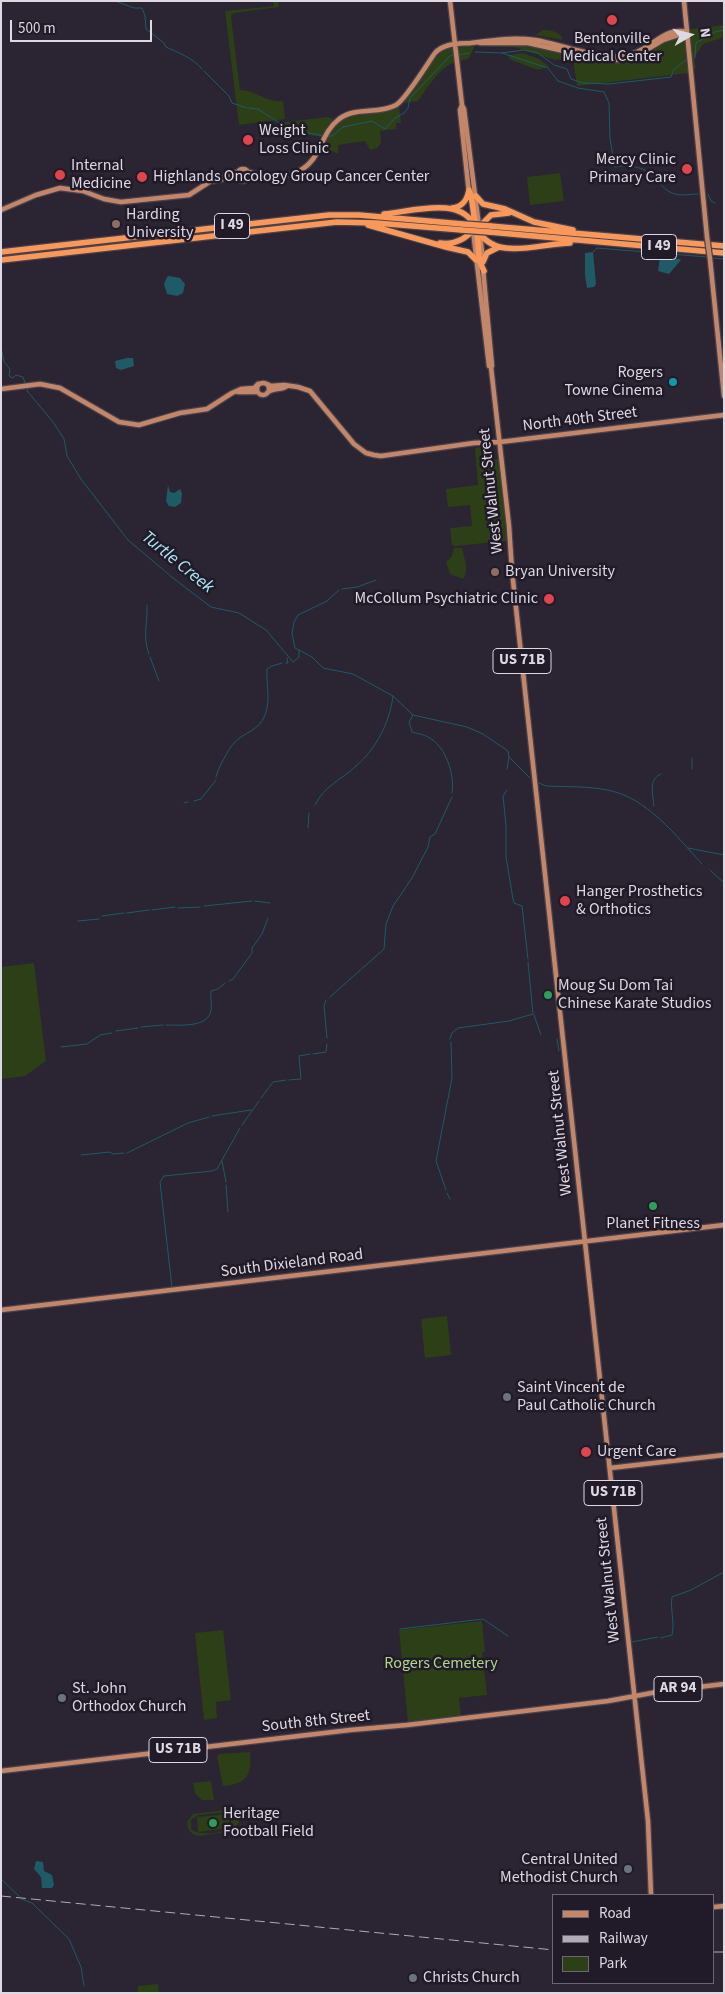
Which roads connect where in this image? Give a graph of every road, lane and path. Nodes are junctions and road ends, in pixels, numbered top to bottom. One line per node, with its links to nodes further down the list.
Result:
1 (450, 1): 4 (main road)
2 (684, 1): 3 (main road)
3 (688, 32): 4 (main road); 44 (main road, bridge)
4 (455, 44): 5 (main road); 8 (main road)
5 (462, 105): 9 (main road); 9 (main road)
6 (238, 172): 7 (main road); 10 (main road); 12 (main road)
7 (248, 172): 8 (main road); 11 (main road)
8 (269, 177): 11 (main road)
9 (470, 178): 13 (main road); 14 (main road)
10 (238, 179): 11 (main road); 12 (main road)
11 (248, 179)
12 (212, 181): 16 (main road)
13 (469, 190): 15 (highway); 22 (highway)
14 (476, 196): 17 (main road); 19 (highway)
15 (452, 208): 18 (highway); 22 (highway)
16 (1, 210)
17 (478, 214): 22 (highway)
18 (359, 215): 21 (highway, I 49); 30 (highway, I 49)
19 (526, 218): 22 (highway); 24 (highway)
20 (362, 222): 21 (highway, I 49); 25 (highway); 32 (highway, I 49)
21 (462, 227): 23 (highway, I 49, bridge)
22 (477, 229): 25 (highway); 27 (highway); 29 (highway); 34 (main road, West Walnut Street); 35 (highway)
23 (489, 229): 24 (highway, I 49); 26 (highway, I 49)
24 (620, 237): 28 (highway, I 49)
25 (430, 241): 33 (highway)
26 (595, 242): 29 (highway); 31 (highway, I 49)
27 (474, 245): 33 (main road, West Walnut Street / US 71B)
28 (724, 246)
29 (500, 247): 34 (highway)
30 (1, 252)
31 (724, 253)
32 (1, 260)
33 (476, 260): 36 (main road, West Walnut Street / US 71B)
34 (483, 262): 35 (main road, West Walnut Street / US 71B)
35 (484, 271): 36 (main road, West Walnut Street / US 71B)
36 (491, 368): 46 (main road, West Walnut Street / US 71B)
37 (258, 384): 38 (main road); 41 (main road); 43 (main road)
38 (267, 384): 39 (main road, North 40th Street); 42 (main road)
39 (287, 386): 42 (main road); 46 (main road, North 40th Street)
40 (1, 389): 41 (main road)
41 (236, 392): 43 (main road)
42 (267, 393): 43 (main road)
43 (259, 394)
44 (724, 396)
45 (724, 414): 46 (main road, North 40th Street)
46 (500, 442): 48 (main road, West Walnut Street / US 71B)
47 (724, 1225): 48 (main road, South Dixieland Road)
48 (586, 1242): 49 (main road, South Dixieland Road); 51 (main road, West Walnut Street / US 71B)
49 (1, 1310)
50 (724, 1455): 51 (main road)
51 (610, 1468): 52 (main road, West Walnut Street / US 71B)
52 (631, 1670): 54 (main road, West Walnut Street / US 71B); 57 (main road, US 71B)
53 (724, 1684): 55 (main road, AR 94)
54 (633, 1689): 55 (main road, AR 94); 56 (main road, West Walnut Street / US 71B)
55 (644, 1695): 56 (main road, AR 94)
56 (634, 1698): 57 (main road, South 8th Street / US 71B); 59 (main road, West Walnut Street)
57 (626, 1699): 58 (main road, South 8th Street / US 71B)
58 (1, 1771)
59 (651, 1894)

